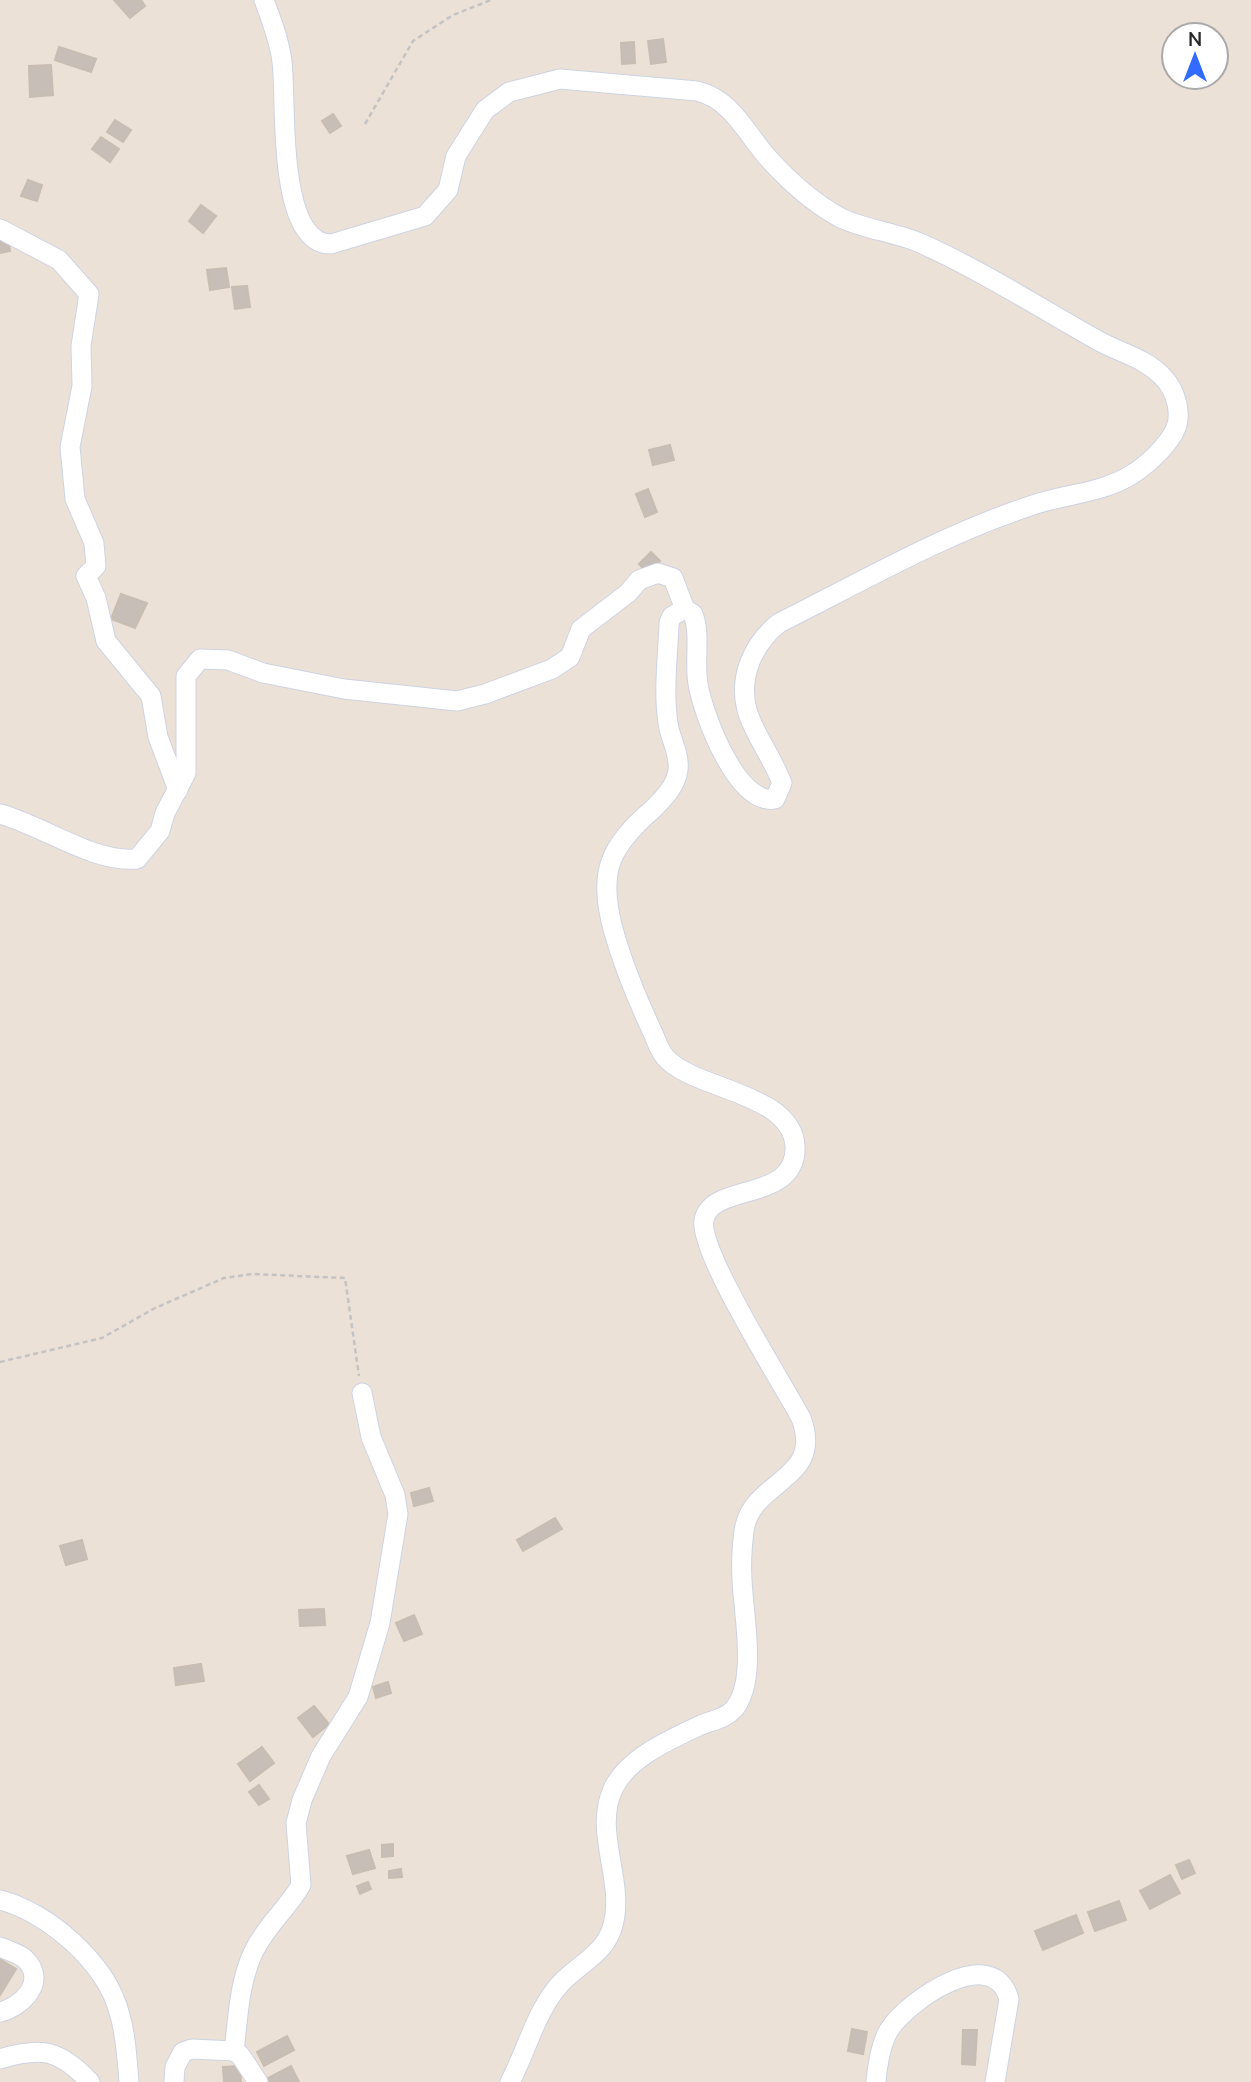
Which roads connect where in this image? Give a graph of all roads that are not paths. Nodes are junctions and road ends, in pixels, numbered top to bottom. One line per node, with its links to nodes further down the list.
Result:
1 (264, 0): 3 (street)
2 (0, 229): 4 (street)
3 (685, 609): 4 (street); 16 (street)
4 (178, 790): 5 (street)
5 (0, 814)
6 (362, 1393): 10 (street)
7 (0, 1900): 13 (street)
8 (0, 1947): 9 (street)
9 (0, 2012)
10 (234, 2051): 14 (street); 15 (street)
11 (0, 2059): 12 (street)
12 (90, 2082)
13 (129, 2082)
14 (174, 2082)
15 (258, 2082)
16 (510, 2082)
17 (876, 2082): 18 (street)
18 (995, 2082)

